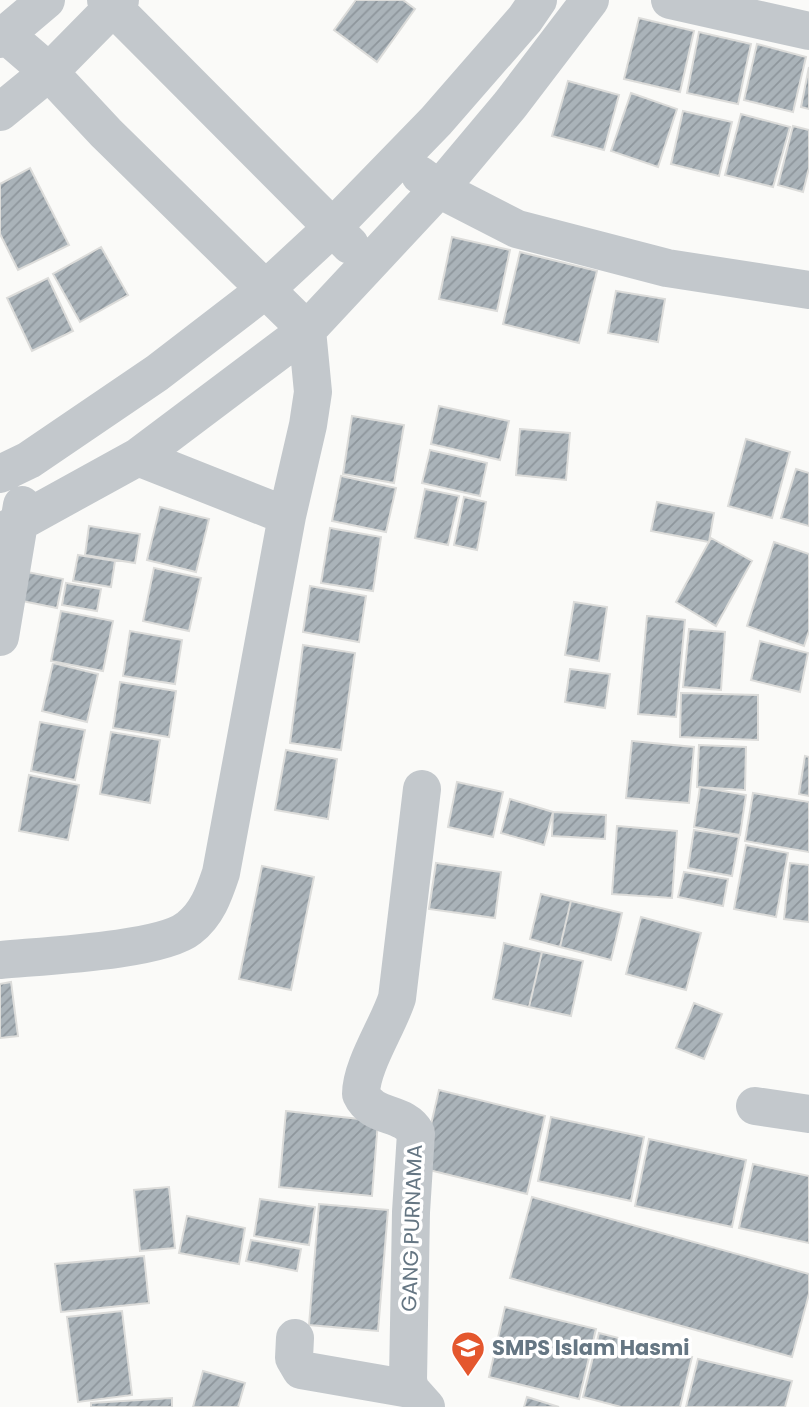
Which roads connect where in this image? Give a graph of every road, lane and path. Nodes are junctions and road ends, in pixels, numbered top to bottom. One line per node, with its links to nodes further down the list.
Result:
1 (46, 0): 7 (street)
2 (538, 0): 10 (street)
3 (590, 0): 11 (street)
4 (670, 0): 6 (street)
5 (113, 2): 8 (street); 12 (street)
6 (809, 31)
7 (3, 37): 8 (street)
8 (49, 72): 9 (street); 14 (street)
9 (0, 112)
10 (398, 160): 11 (street); 12 (street)
11 (439, 189): 13 (street); 15 (street)
12 (332, 228): 13 (street); 14 (street)
13 (370, 263): 16 (street)
14 (265, 290): 16 (street); 18 (street)
15 (809, 290)
16 (307, 330): 17 (street); 19 (street)
17 (138, 457): 19 (street); 20 (street)
18 (14, 467): 20 (street)
19 (287, 516): 23 (street)
20 (9, 528): 21 (street)
21 (0, 637)
22 (422, 789): 27 (street, GANG PURNAMA)
23 (0, 960)
24 (755, 1105): 25 (street)
25 (809, 1114)
26 (295, 1338): 27 (street)
27 (418, 1398)

